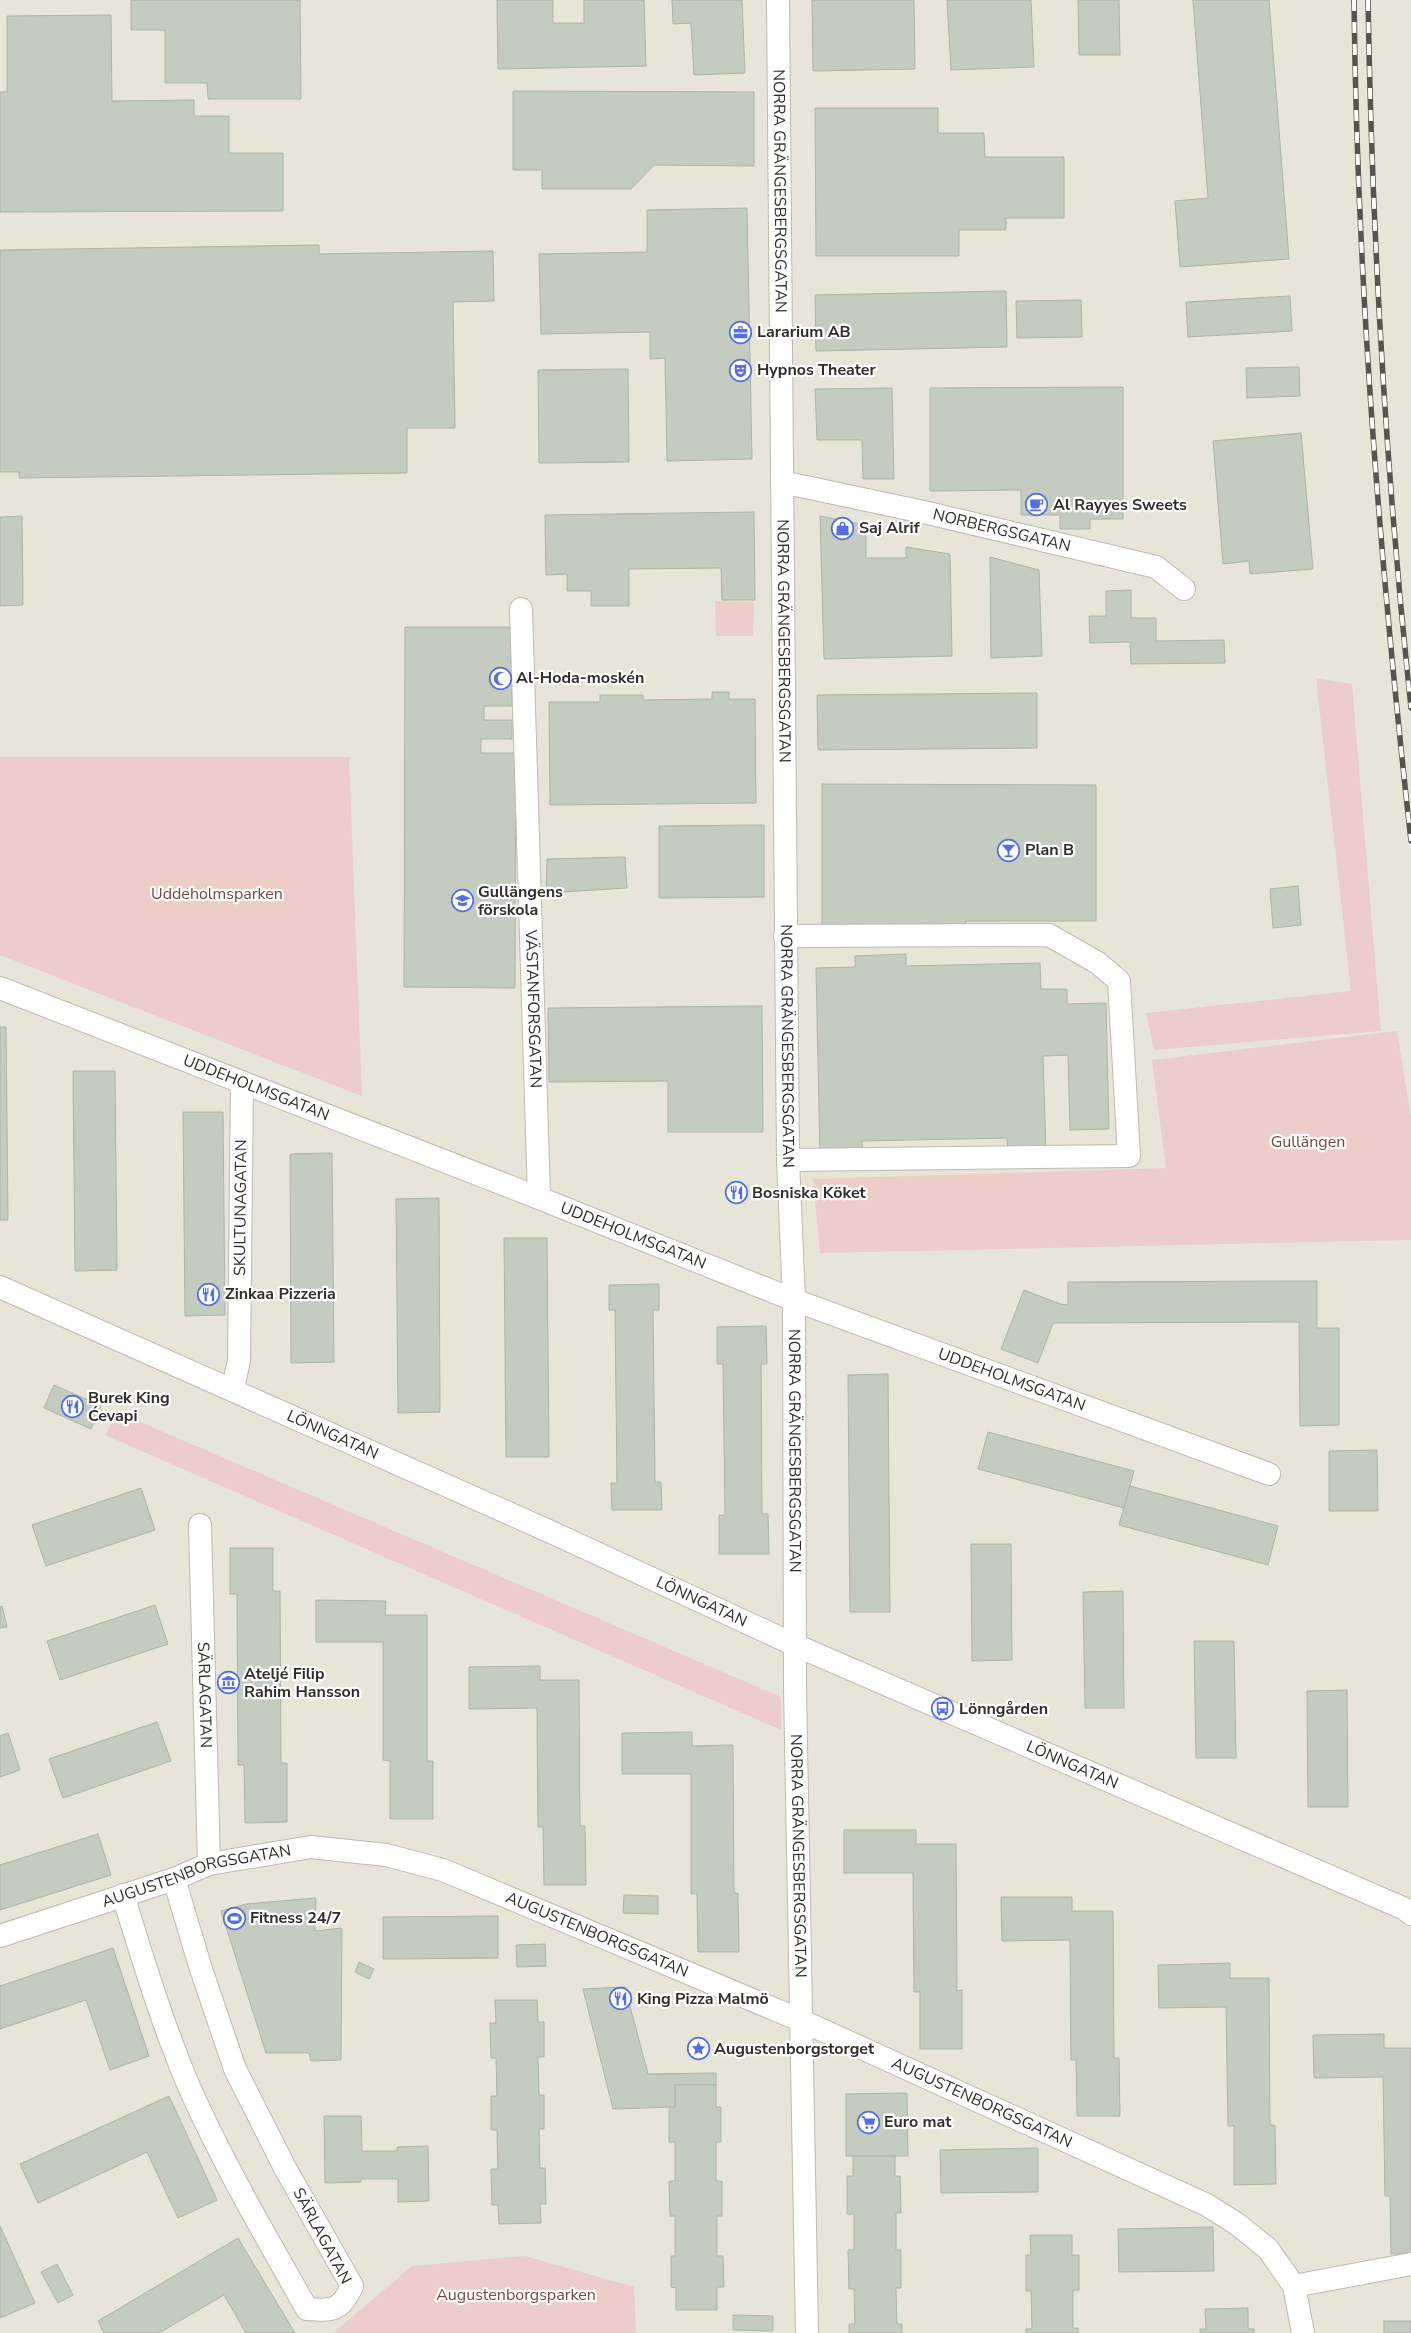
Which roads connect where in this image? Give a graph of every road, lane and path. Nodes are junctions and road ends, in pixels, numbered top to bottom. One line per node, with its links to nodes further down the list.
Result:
1 (778, 0): 2 (street, NORRA GRÄNGESBERGSGATAN)
2 (782, 482): 3 (street, NORBERGSGATAN); 5 (street, NORRA GRÄNGESBERGSGATAN)
3 (1184, 588)
4 (521, 609): 9 (street, VÄSTANFORSGATAN)
5 (786, 936): 8 (street, NORRA GRÄNGESBERGSGATAN); 8 (street)
6 (0, 988): 7 (street, UDDEHOLMSGATAN)
7 (242, 1083): 9 (street, UDDEHOLMSGATAN); 12 (street, SKULTUNAGATAN)
8 (788, 1160): 11 (street, NORRA GRÄNGESBERGSGATAN)
9 (539, 1198): 11 (street, UDDEHOLMSGATAN)
10 (0, 1287): 12 (street, LÖNNGATAN)
11 (794, 1300): 13 (street, UDDEHOLMSGATAN); 15 (street, NORRA GRÄNGESBERGSGATAN)
12 (233, 1390): 15 (street, LÖNNGATAN)
13 (1269, 1474)
14 (200, 1525): 16 (street, SÄRLAGATAN)
15 (796, 1645): 19 (street, LÖNNGATAN); 21 (street, NORRA GRÄNGESBERGSGATAN)
16 (209, 1864): 17 (street, AUGUSTENBORGSGATAN); 21 (street, AUGUSTENBORGSGATAN)
17 (174, 1879): 18 (street, AUGUSTENBORGSGATAN); 18 (street, SÄRLAGATAN)
18 (124, 1895): 20 (street, AUGUSTENBORGSGATAN)
19 (1409, 1911)
20 (0, 1936)
21 (800, 2020): 23 (street, AUGUSTENBORGSGATAN); 24 (street, NORRA GRÄNGESBERGSGATAN)
22 (1411, 2264): 23 (street)
23 (1294, 2286): 25 (street, AUGUSTENBORGSGATAN)
24 (806, 2333)
25 (1303, 2333)

